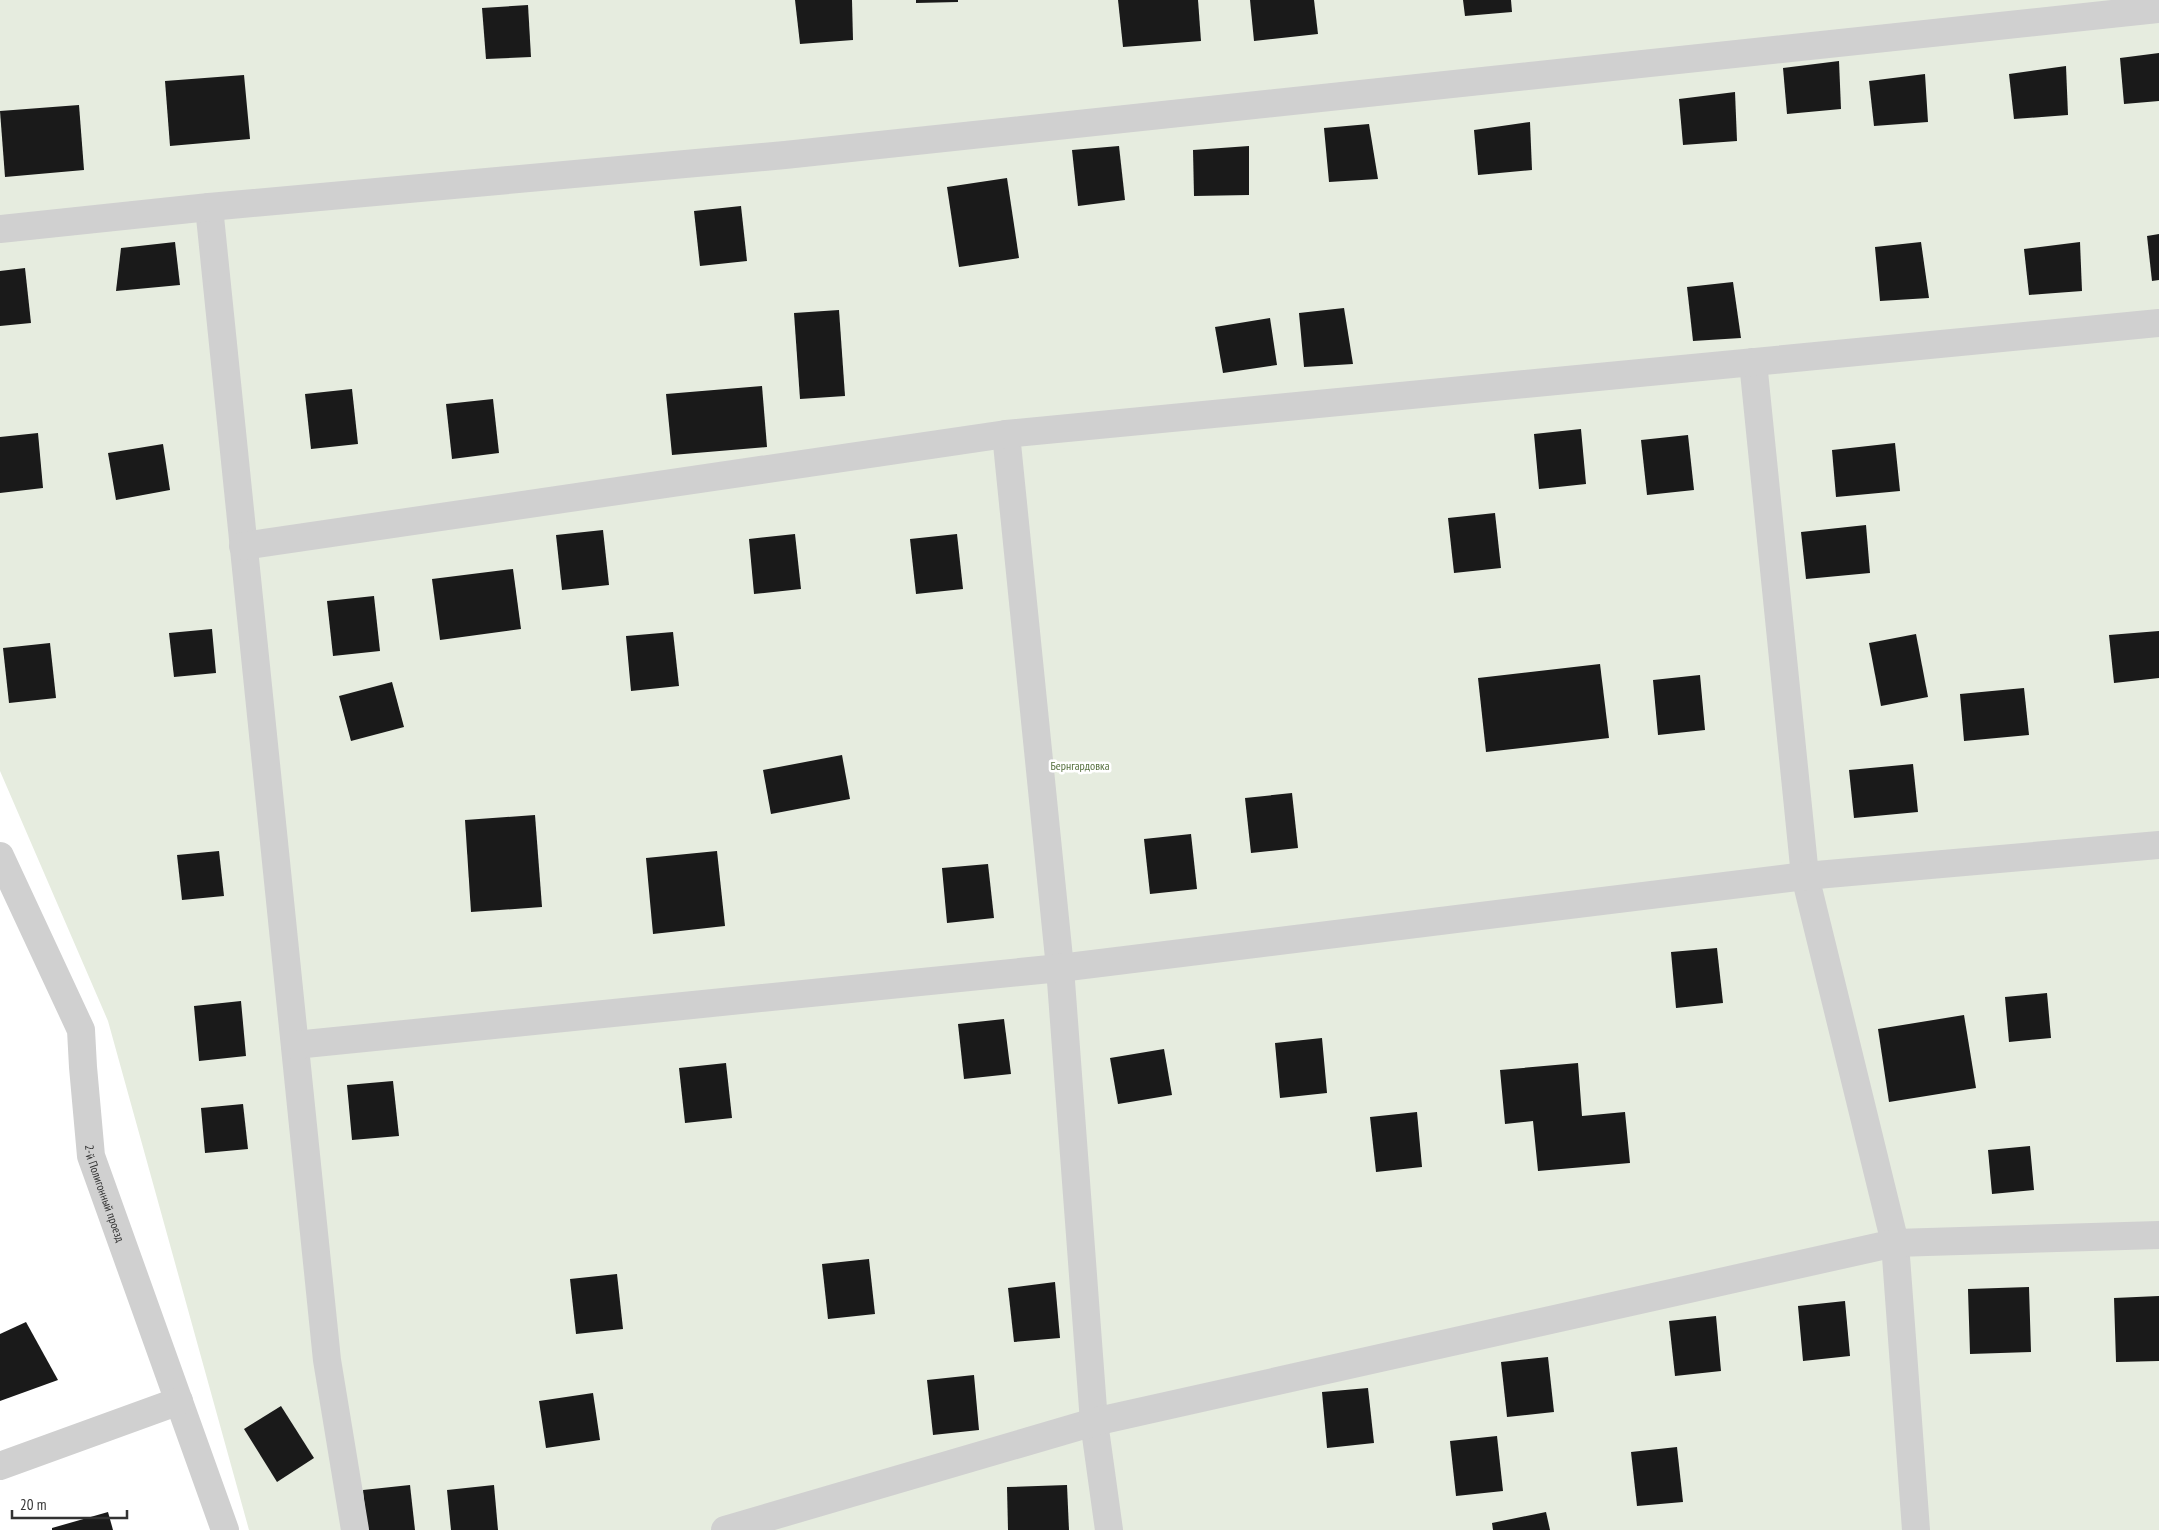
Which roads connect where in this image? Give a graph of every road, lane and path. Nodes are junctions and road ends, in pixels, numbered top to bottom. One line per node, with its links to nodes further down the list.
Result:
1 (2159, 9): 2 (street)
2 (209, 207): 3 (street); 7 (street)
3 (0, 230)
4 (2159, 323): 5 (street)
5 (1752, 362): 6 (street); 10 (street)
6 (1006, 434): 7 (street); 11 (street)
7 (243, 546): 12 (street)
8 (2159, 845): 10 (street)
9 (0, 856): 15 (street, 2-й Полигонный проезд)
10 (1805, 876): 11 (street); 14 (street)
11 (1060, 968): 12 (street); 16 (street)
12 (295, 1045): 19 (street)
13 (2159, 1235): 14 (street)
14 (1895, 1243): 16 (street); 22 (street)
15 (179, 1401): 17 (street); 18 (street, 2-й Полигонный проезд)
16 (1094, 1422): 20 (street); 21 (street)
17 (0, 1466)
18 (225, 1530)
19 (355, 1530)
20 (725, 1530)
21 (1109, 1530)
22 (1916, 1530)

